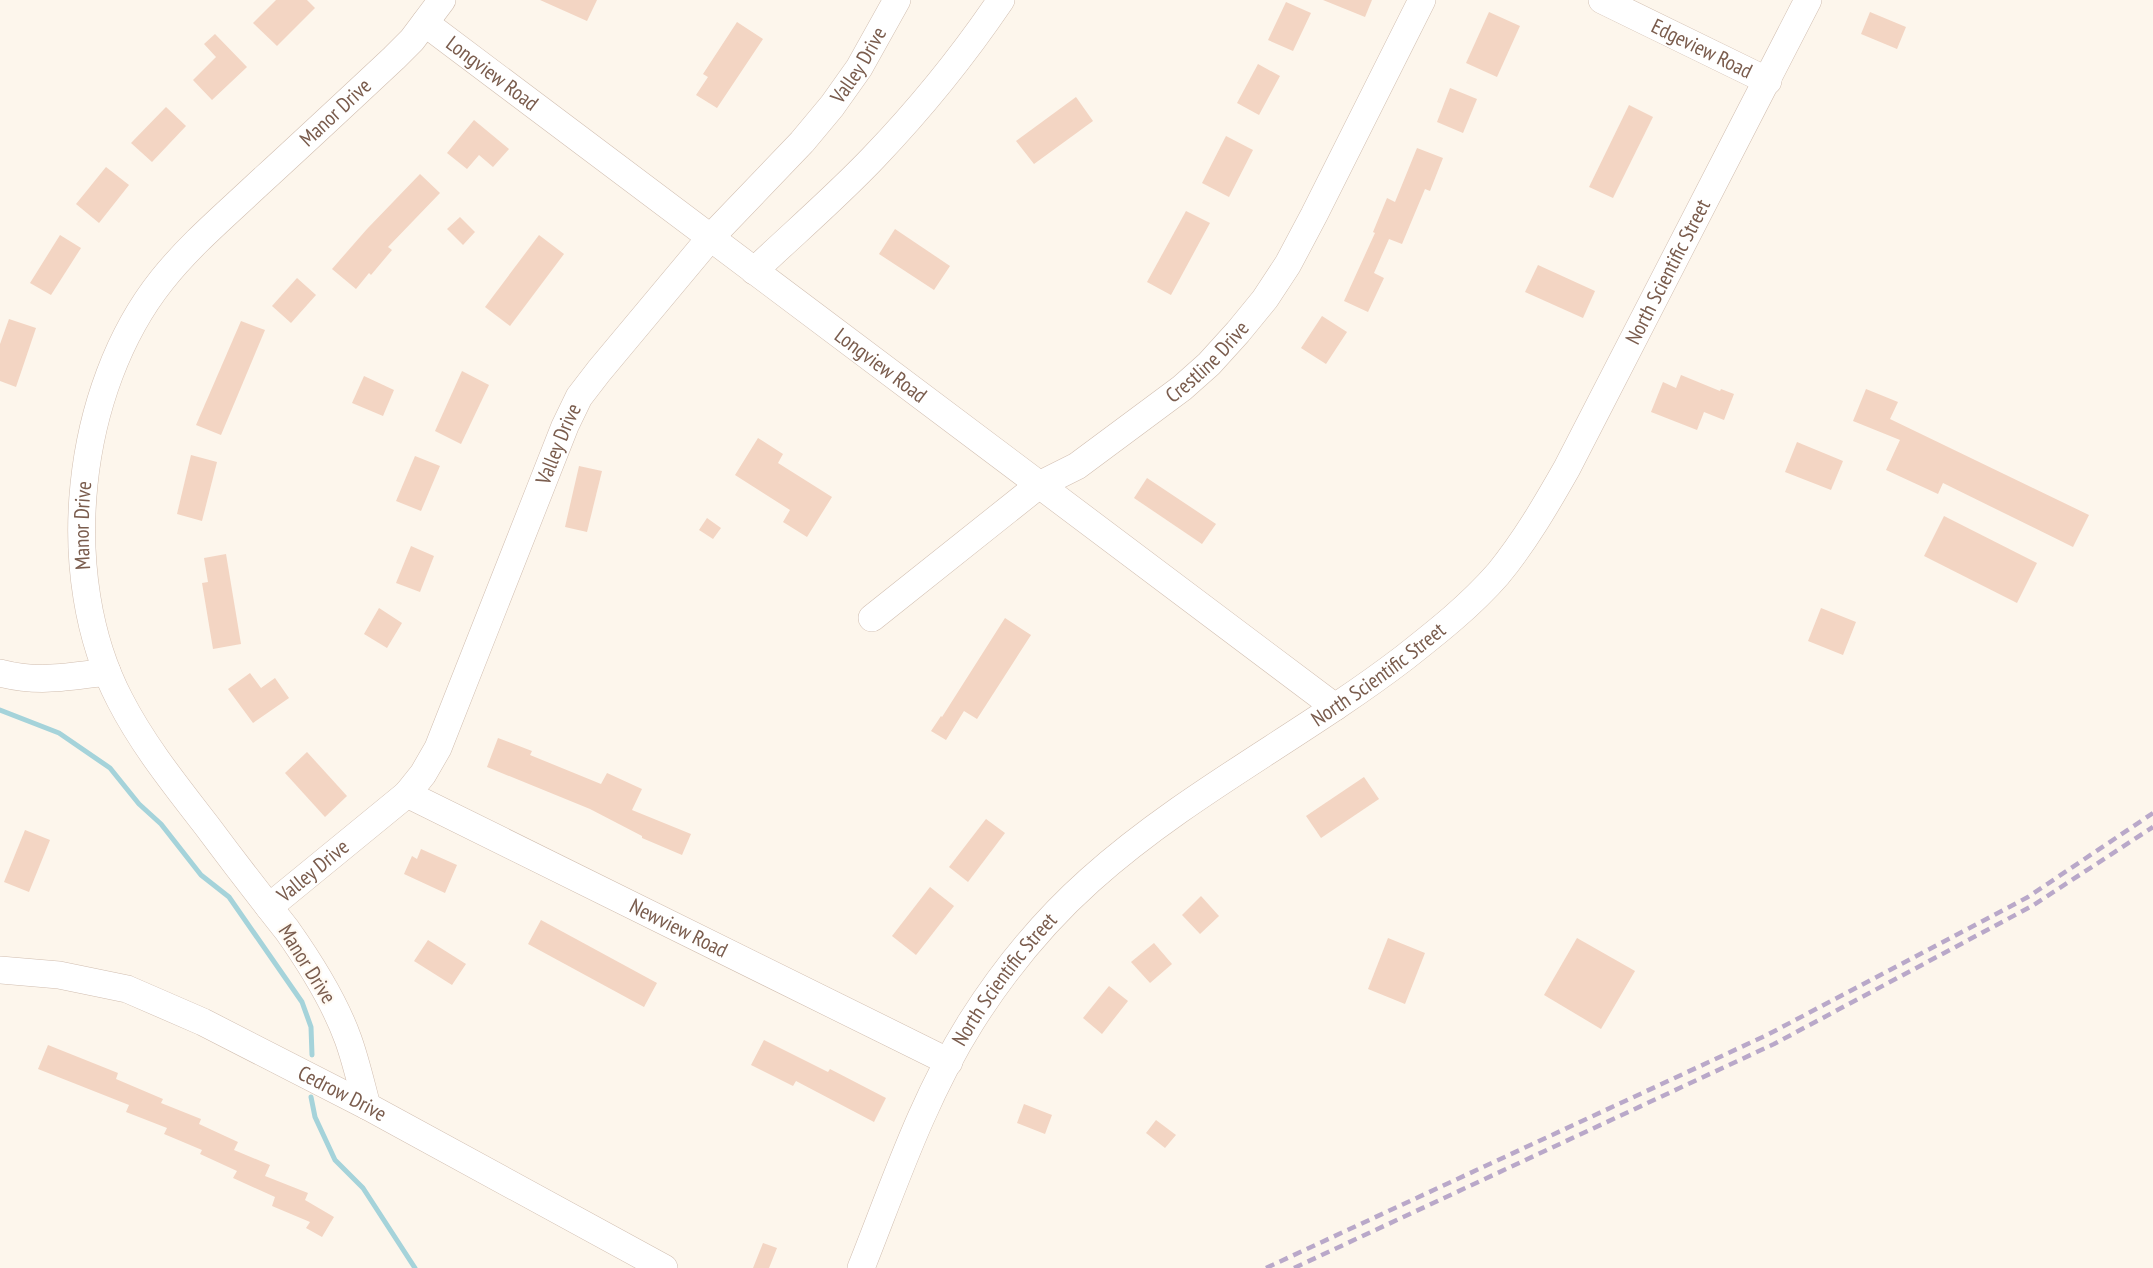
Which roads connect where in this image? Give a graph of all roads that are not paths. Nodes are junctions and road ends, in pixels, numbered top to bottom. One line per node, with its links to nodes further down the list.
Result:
1 (442, 0): 7 (street, Manor Drive)
2 (897, 0): 9 (street, Valley Drive)
3 (1001, 0): 10 (street)
4 (1422, 0): 11 (street, Crestline Drive)
5 (1602, 0): 8 (street, Edgeview Road)
6 (1808, 0): 8 (street, North Scientific Street)
7 (425, 23): 9 (street, Longview Road); 13 (street, Manor Drive)
8 (1768, 81): 15 (street, North Scientific Street)
9 (710, 238): 10 (street, Longview Road); 16 (street, Valley Drive)
10 (754, 271): 11 (street, Longview Road)
11 (1039, 485): 12 (street, Crestline Drive); 15 (street, Longview Road)
12 (872, 618)
13 (107, 672): 14 (street); 17 (street, Manor Drive)
14 (0, 673)
15 (1335, 707): 19 (street, North Scientific Street)
16 (407, 794): 17 (street, Valley Drive); 19 (street, Newview Road)
17 (269, 907): 20 (street, Manor Drive)
18 (0, 970): 20 (street, Cedrow Drive)
19 (949, 1062): 22 (street, North Scientific Street)
20 (367, 1106): 21 (street, Cedrow Drive)
21 (664, 1268)
22 (861, 1268)

